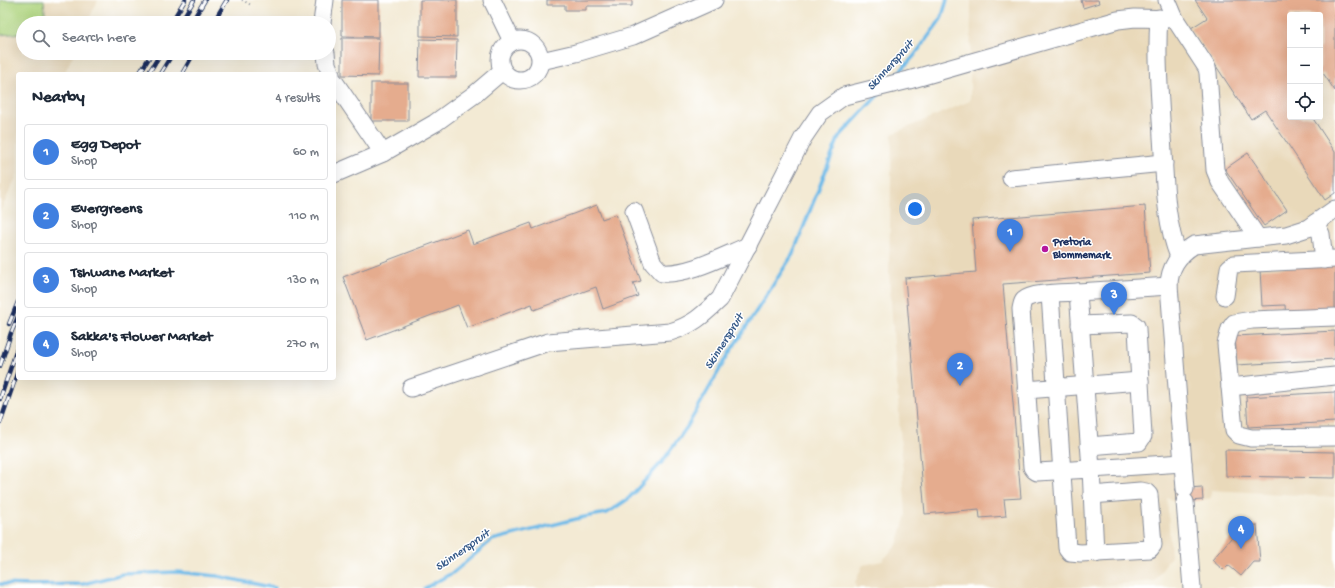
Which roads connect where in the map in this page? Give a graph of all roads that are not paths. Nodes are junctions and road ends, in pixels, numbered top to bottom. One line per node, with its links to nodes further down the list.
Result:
1 (325, 0): 5 (street)
2 (492, 0): 7 (street)
3 (714, 0): 9 (street)
4 (1167, 0): 6 (street)
5 (323, 16)
6 (1167, 19): 14 (street); 20 (street); 21 (street)
7 (512, 41): 9 (street); 10 (street)
8 (327, 60): 11 (street)
9 (541, 61): 10 (street)
10 (502, 71): 13 (street)
11 (330, 72)
12 (336, 84): 13 (street)
13 (383, 154): 15 (street)
14 (1164, 163): 16 (street); 22 (street)
15 (336, 173)
16 (1011, 178)
17 (1335, 208): 19 (street)
18 (634, 211): 21 (street)
19 (1315, 223): 20 (street); 23 (street)
20 (1254, 239): 22 (street); 24 (street)
21 (748, 246): 35 (street)
22 (1179, 257): 25 (street)
23 (1329, 259): 24 (street)
24 (1252, 263): 28 (street)
25 (1169, 286): 26 (street); 40 (street)
26 (1078, 292): 27 (street); 30 (street)
27 (1050, 294): 36 (street); 37 (street)
28 (1225, 296)
29 (1335, 316): 34 (street)
30 (1080, 325): 32 (street); 33 (street)
31 (1335, 376): 34 (street)
32 (1140, 381): 33 (street); 39 (street)
33 (1085, 385): 36 (street); 39 (street)
34 (1230, 387): 38 (street)
35 (411, 388)
36 (1057, 388): 37 (street); 42 (street)
37 (1026, 390): 42 (street)
38 (1335, 437)
39 (1089, 446): 41 (street)
40 (1183, 463): 41 (street); 45 (street)
41 (1091, 469): 42 (street); 43 (street)
42 (1062, 470): 44 (street)
43 (1092, 495): 44 (street); 44 (street)
44 (1095, 553)
45 (1192, 588)

